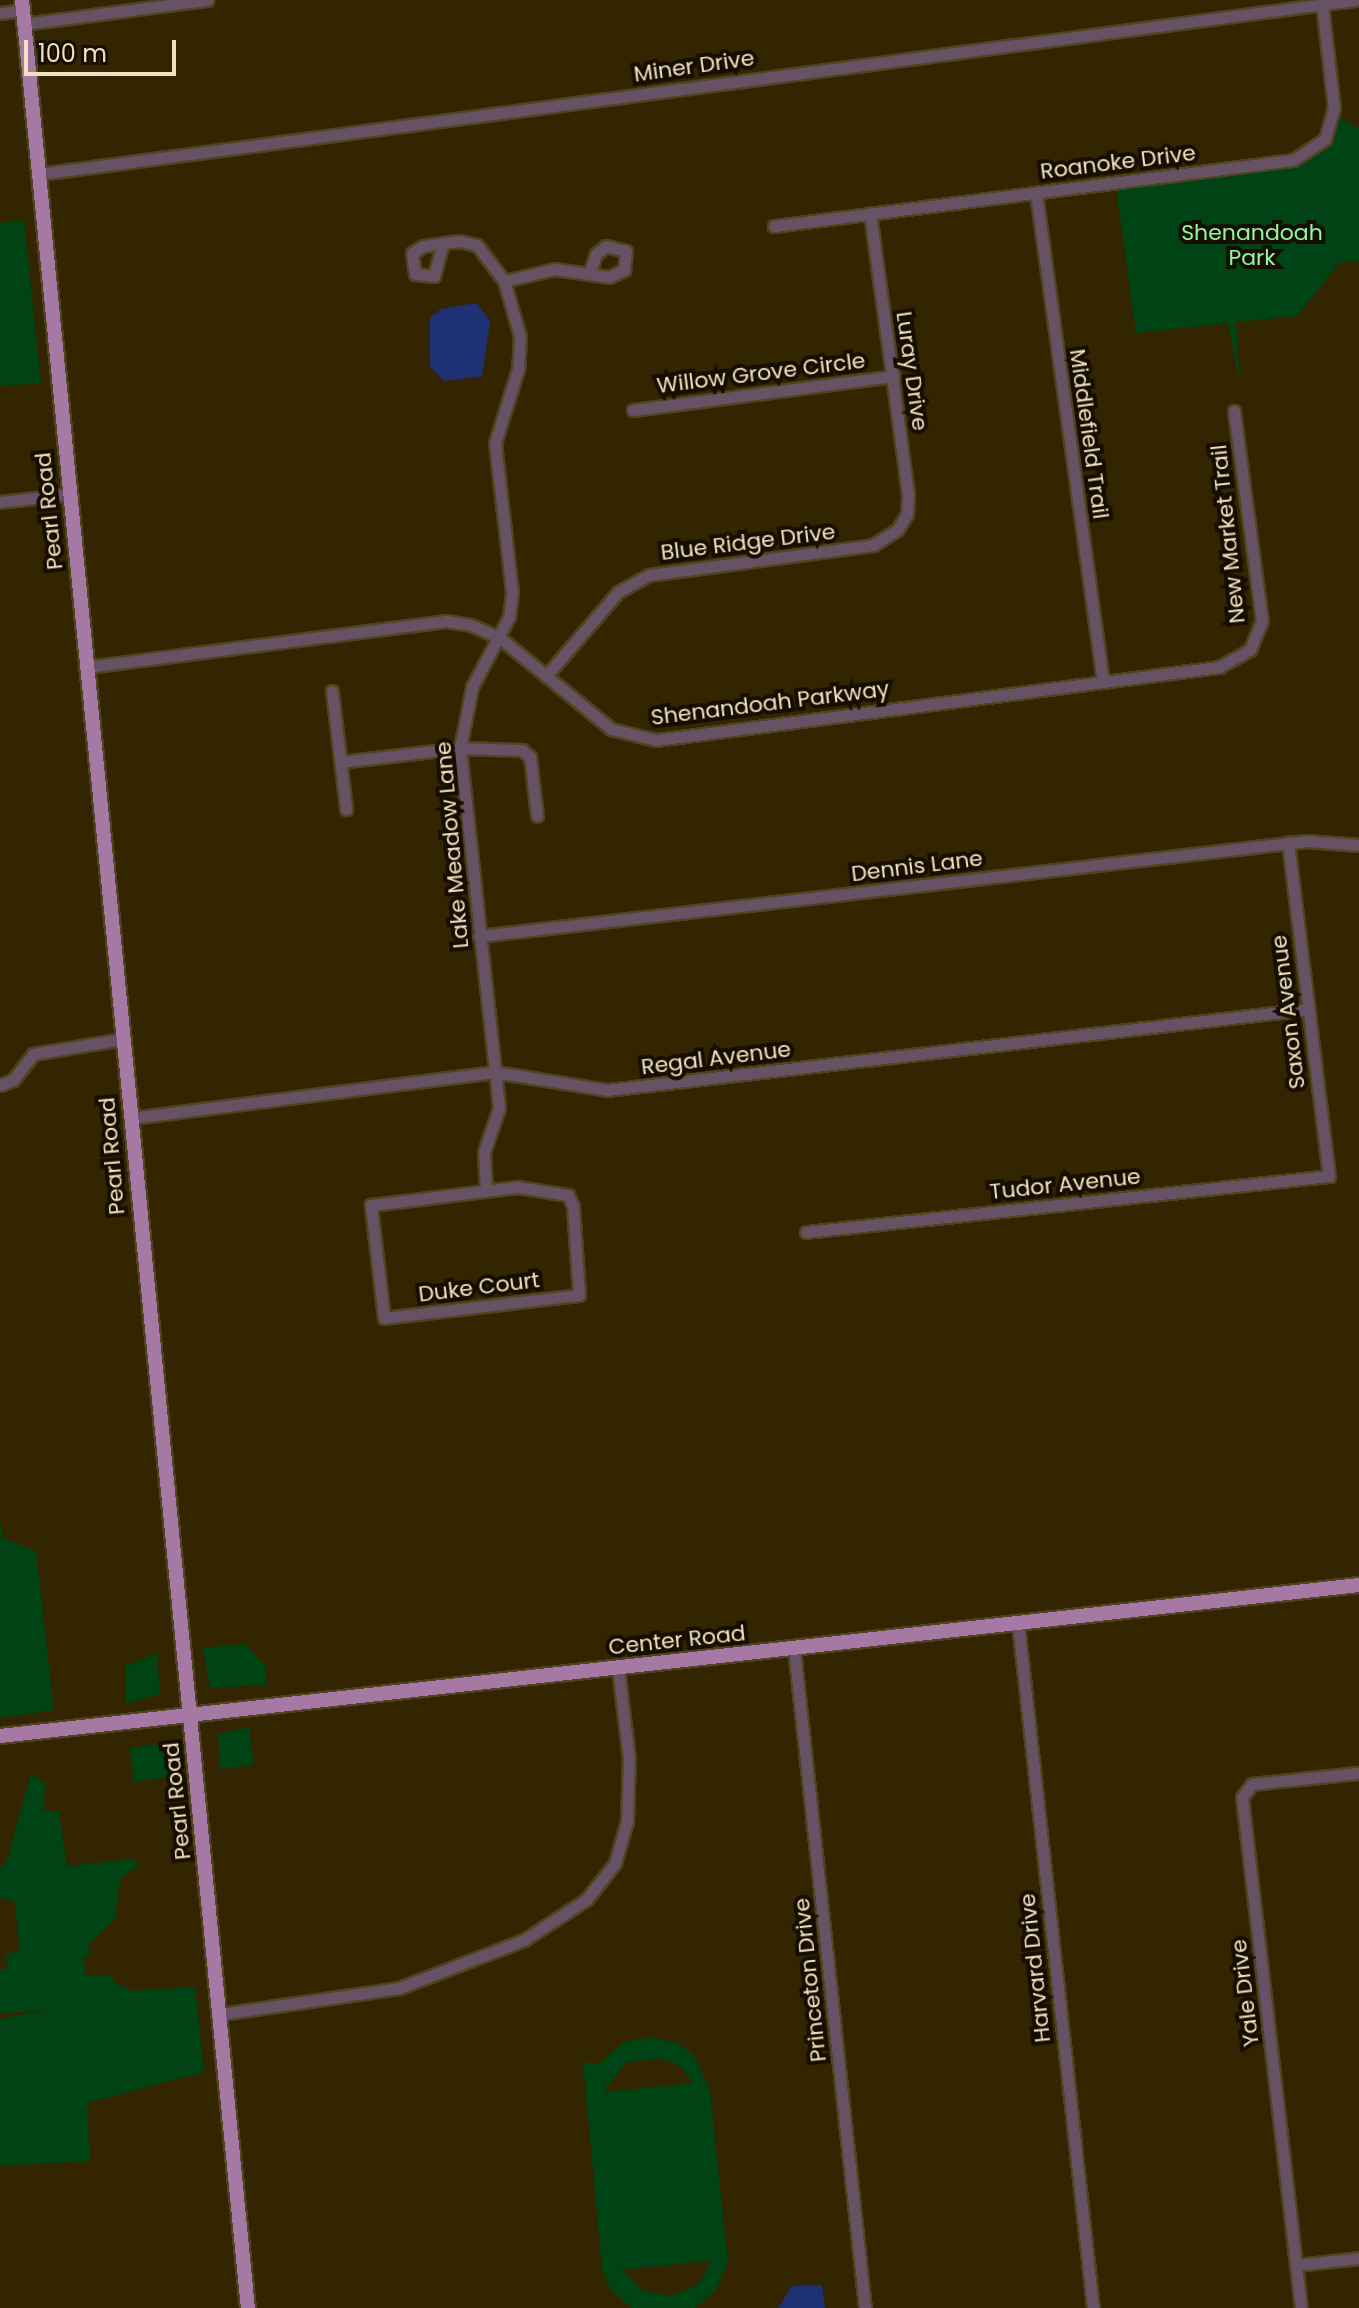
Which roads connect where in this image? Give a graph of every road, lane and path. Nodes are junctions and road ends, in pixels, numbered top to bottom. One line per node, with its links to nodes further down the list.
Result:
1 (207, 0): 4 (street)
2 (1355, 0): 3 (street, Miner Drive)
3 (1322, 4): 6 (street, Miner Drive); 7 (street, Roanoke Drive)
4 (23, 12): 5 (street); 6 (main road, Pearl Road)
5 (0, 13)
6 (39, 174): 16 (main road, Pearl Road)
7 (1036, 193): 8 (street, Roanoke Drive); 23 (street, Middlefield Trail)
8 (870, 214): 9 (street, Roanoke Drive); 13 (street, Luray Drive)
9 (774, 226)
10 (442, 246): 12 (street, Lake Meadow Lane)
11 (589, 274): 12 (street)
12 (504, 281): 19 (street, Lake Meadow Lane)
13 (894, 376): 14 (street, Willow Grove Circle); 18 (street, Luray Drive)
14 (633, 410)
15 (1234, 411): 20 (street, New Market Trail)
16 (69, 494): 17 (street); 21 (main road, Pearl Road)
17 (0, 502)
18 (897, 530): 22 (street, Blue Ridge Drive)
19 (500, 638): 21 (street, Shenandoah Parkway); 22 (street, Shenandoah Parkway); 25 (street, Lake Meadow Lane)
20 (1250, 650): 23 (street, Shenandoah Parkway)
21 (87, 667): 33 (main road, Pearl Road)
22 (546, 676): 23 (street, Shenandoah Parkway)
23 (1103, 680)
24 (332, 691): 26 (street)
25 (460, 748): 26 (street); 28 (street); 31 (street, Lake Meadow Lane)
26 (340, 762): 27 (street)
27 (346, 809)
28 (537, 816)
29 (1288, 843): 30 (street, Dennis Lane); 31 (street, Dennis Lane); 32 (street, Saxon Avenue)
30 (1359, 845)
31 (479, 936): 34 (street, Lake Meadow Lane)
32 (1308, 1009): 34 (street, Regal Avenue); 37 (street, Saxon Avenue)
33 (123, 1039): 35 (street); 36 (main road, Pearl Road)
34 (495, 1072): 36 (street, Regal Avenue); 38 (street, Lake Meadow Lane)
35 (0, 1085)
36 (131, 1118): 44 (main road, Pearl Road)
37 (1329, 1176): 39 (street, Tudor Avenue)
38 (486, 1191): 38 (street, Duke Court)
39 (806, 1232)
40 (1359, 1585): 41 (main road, Center Road)
41 (1018, 1623): 42 (main road, Center Road); 52 (street, Harvard Drive)
42 (794, 1649): 43 (main road, Center Road); 51 (street, Princeton Drive)
43 (618, 1668): 44 (main road, Center Road); 47 (street)
44 (190, 1715): 45 (main road, Center Road); 47 (main road, Pearl Road)
45 (0, 1736)
46 (1359, 1773): 49 (street, Yale Drive)
47 (221, 2014): 50 (main road, Pearl Road)
48 (1359, 2258): 49 (street)
49 (1297, 2265): 53 (street, Yale Drive)
50 (248, 2308)
51 (865, 2308)
52 (1093, 2308)
53 (1301, 2308)

